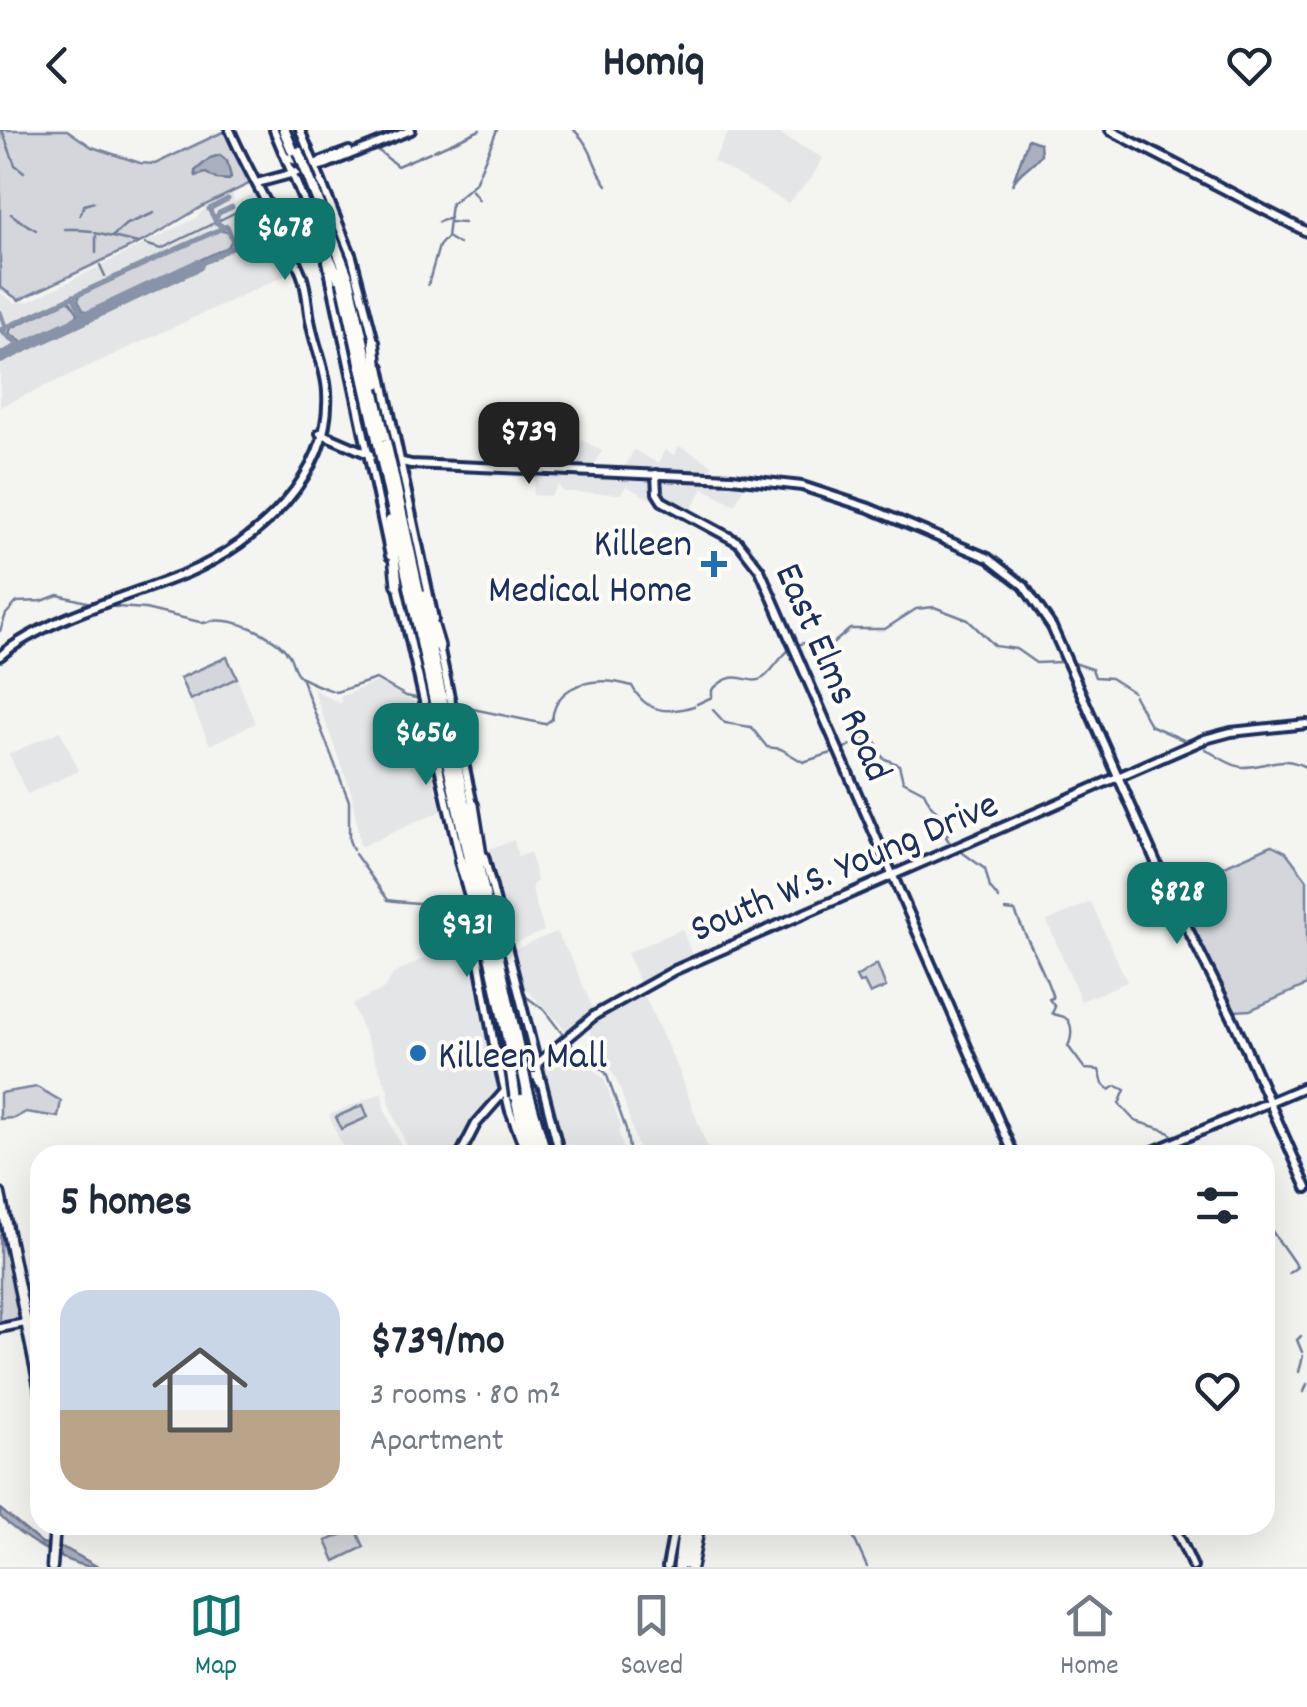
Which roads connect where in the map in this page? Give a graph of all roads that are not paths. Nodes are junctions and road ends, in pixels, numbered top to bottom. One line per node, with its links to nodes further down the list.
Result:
1 (230, 130): 14 (main road)
2 (274, 130): 10 (main road)
3 (287, 130): 10 (highway)
4 (300, 130): 10 (main road)
5 (402, 130): 11 (main road)
6 (410, 130): 11 (main road)
7 (1110, 130): 8 (main road)
8 (1140, 146): 9 (main road); 20 (main road)
9 (1130, 150)
10 (297, 154): 11 (main road); 12 (main road); 13 (main road); 17 (highway, bridge)
11 (319, 164): 13 (main road); 17 (main road)
12 (280, 172): 13 (main road); 15 (main road)
13 (292, 173): 17 (main road)
14 (250, 174): 15 (main road); 16 (main road)
15 (265, 179): 16 (main road); 18 (main road)
16 (255, 183): 18 (main road)
17 (311, 183): 19 (main road); 21 (highway); 22 (main road); 23 (highway)
18 (260, 192): 24 (main road)
19 (316, 231): 21 (highway); 25 (main road)
20 (1307, 232)
21 (346, 294): 27 (highway)
22 (374, 342): 23 (highway); 26 (main road)
23 (379, 411): 27 (highway)
24 (321, 434): 28 (main road); 39 (main road)
25 (363, 435): 26 (main road); 28 (main road); 29 (main road)
26 (396, 438): 30 (main road)
27 (382, 443): 30 (highway, bridge)
28 (350, 448): 29 (main road)
29 (367, 452): 30 (main road); 32 (main road)
30 (401, 467): 32 (main road); 33 (main road); 36 (highway); 37 (highway); 38 (main road); 40 (highway)
31 (658, 468): 33 (main road); 34 (main road); 35 (main road)
32 (371, 472): 37 (main road)
33 (645, 474): 35 (main road, East Elms Road)
34 (668, 475): 35 (main road); 43 (main road)
35 (656, 488): 46 (main road, East Elms Road)
36 (412, 562): 38 (highway); 40 (highway)
37 (397, 584): 40 (main road)
38 (439, 646): 40 (main road)
39 (0, 654)
40 (437, 696): 41 (highway); 41 (main road)
41 (440, 708): 44 (main road); 45 (main road); 47 (highway); 48 (highway)
42 (1307, 724): 43 (main road, South W.S. Young Drive)
43 (1119, 778): 46 (main road, South W.S. Young Drive); 59 (main road)
44 (473, 805): 47 (highway); 49 (main road)
45 (460, 861): 48 (highway); 52 (main road)
46 (893, 875): 50 (main road, South W.S. Young Drive); 65 (main road, East Elms Road)
47 (498, 958): 52 (highway)
48 (493, 973): 52 (highway)
49 (534, 1054): 50 (main road); 51 (main road); 52 (main road)
50 (547, 1056): 51 (main road, South W.S. Young Drive); 53 (main road)
51 (536, 1064): 53 (main road); 56 (main road, South W.S. Young Drive)
52 (512, 1067): 56 (main road); 57 (highway, bridge)
53 (540, 1077): 55 (main road)
54 (1307, 1086): 59 (main road)
55 (542, 1088): 57 (main road); 64 (main road)
56 (505, 1091): 57 (main road); 58 (main road, South W.S. Young Drive)
57 (517, 1095): 58 (main road); 61 (highway); 62 (highway); 63 (highway)
58 (498, 1098): 60 (main road, South W.S. Young Drive)
59 (1269, 1102): 66 (main road); 67 (main road)
60 (465, 1145)
61 (526, 1145)
62 (534, 1145)
63 (544, 1145)
64 (557, 1145)
65 (1010, 1145)
66 (1168, 1145)
67 (1307, 1188)
68 (0, 1194): 70 (main road)
69 (30, 1321): 70 (main road)
70 (26, 1322): 71 (main road); 72 (main road)
71 (0, 1328)
72 (30, 1341)
73 (55, 1535): 79 (main road)
74 (679, 1535): 80 (main road)
75 (683, 1535): 81 (highway)
76 (684, 1535): 81 (highway)
77 (697, 1535): 81 (highway)
78 (1179, 1535): 82 (main road)
79 (52, 1564)
80 (668, 1567)
81 (687, 1567)
82 (1193, 1567)

